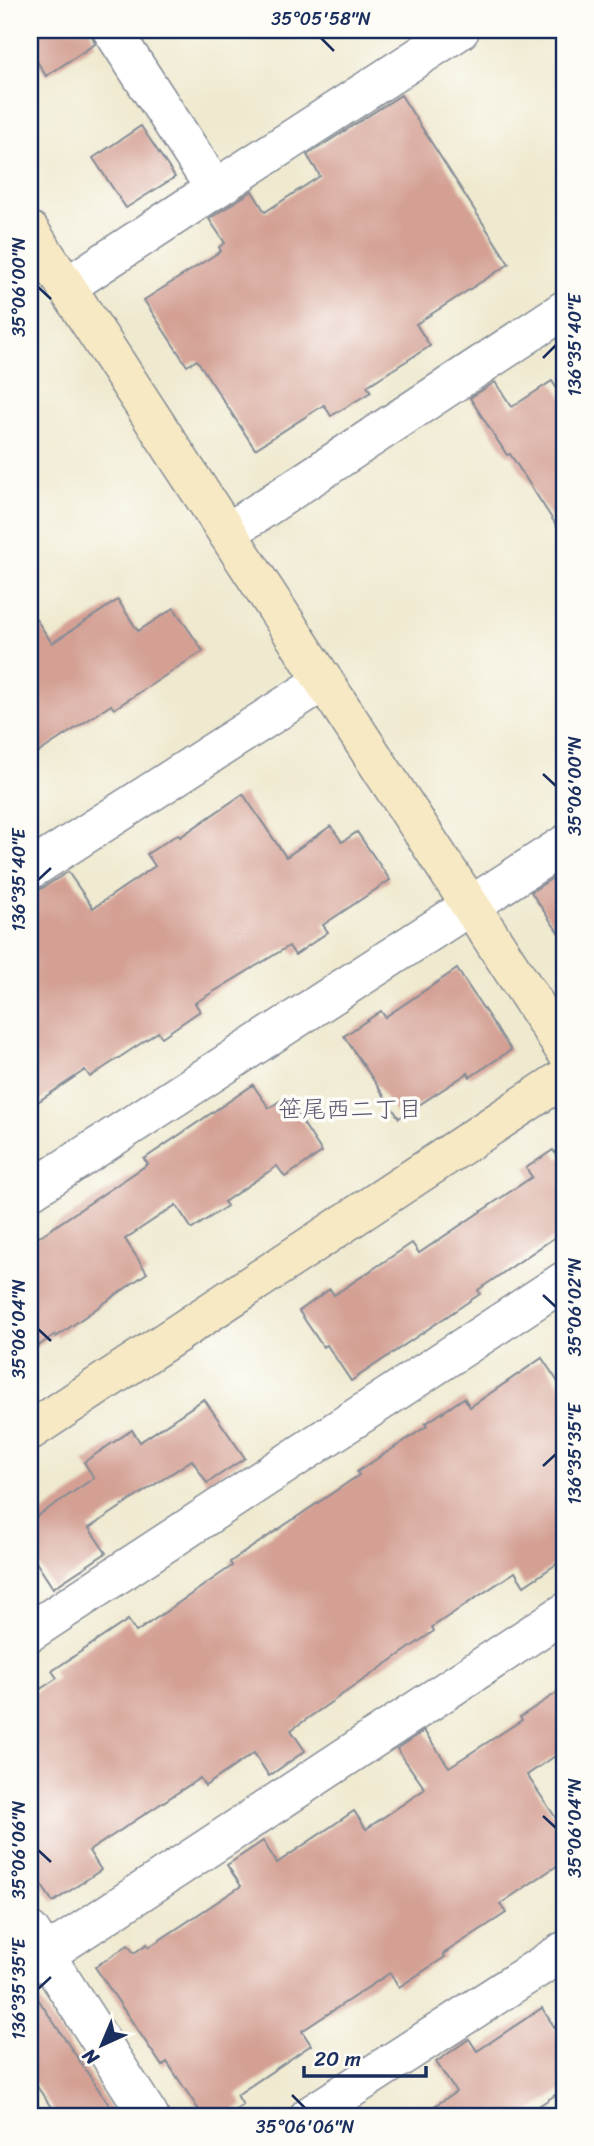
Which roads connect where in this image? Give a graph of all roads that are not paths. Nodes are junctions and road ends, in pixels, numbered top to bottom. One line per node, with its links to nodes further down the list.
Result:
1 (112, 30): 3 (street)
2 (460, 30): 3 (street)
3 (215, 189): 5 (street)
4 (30, 231): 5 (street)
5 (66, 287): 7 (street)
6 (558, 326): 7 (street)
7 (227, 533): 8 (street)
8 (324, 681): 10 (street); 11 (street)
9 (564, 845): 11 (street)
10 (30, 870)
11 (469, 906): 12 (street); 14 (street)
12 (564, 1049)
13 (564, 1078): 16 (street)
14 (30, 1191)
15 (564, 1281): 18 (street)
16 (30, 1430)
17 (564, 1613): 19 (street)
18 (30, 1632)
19 (35, 1950): 21 (street)
20 (564, 1951): 22 (street)
21 (149, 2116)
22 (309, 2116)

